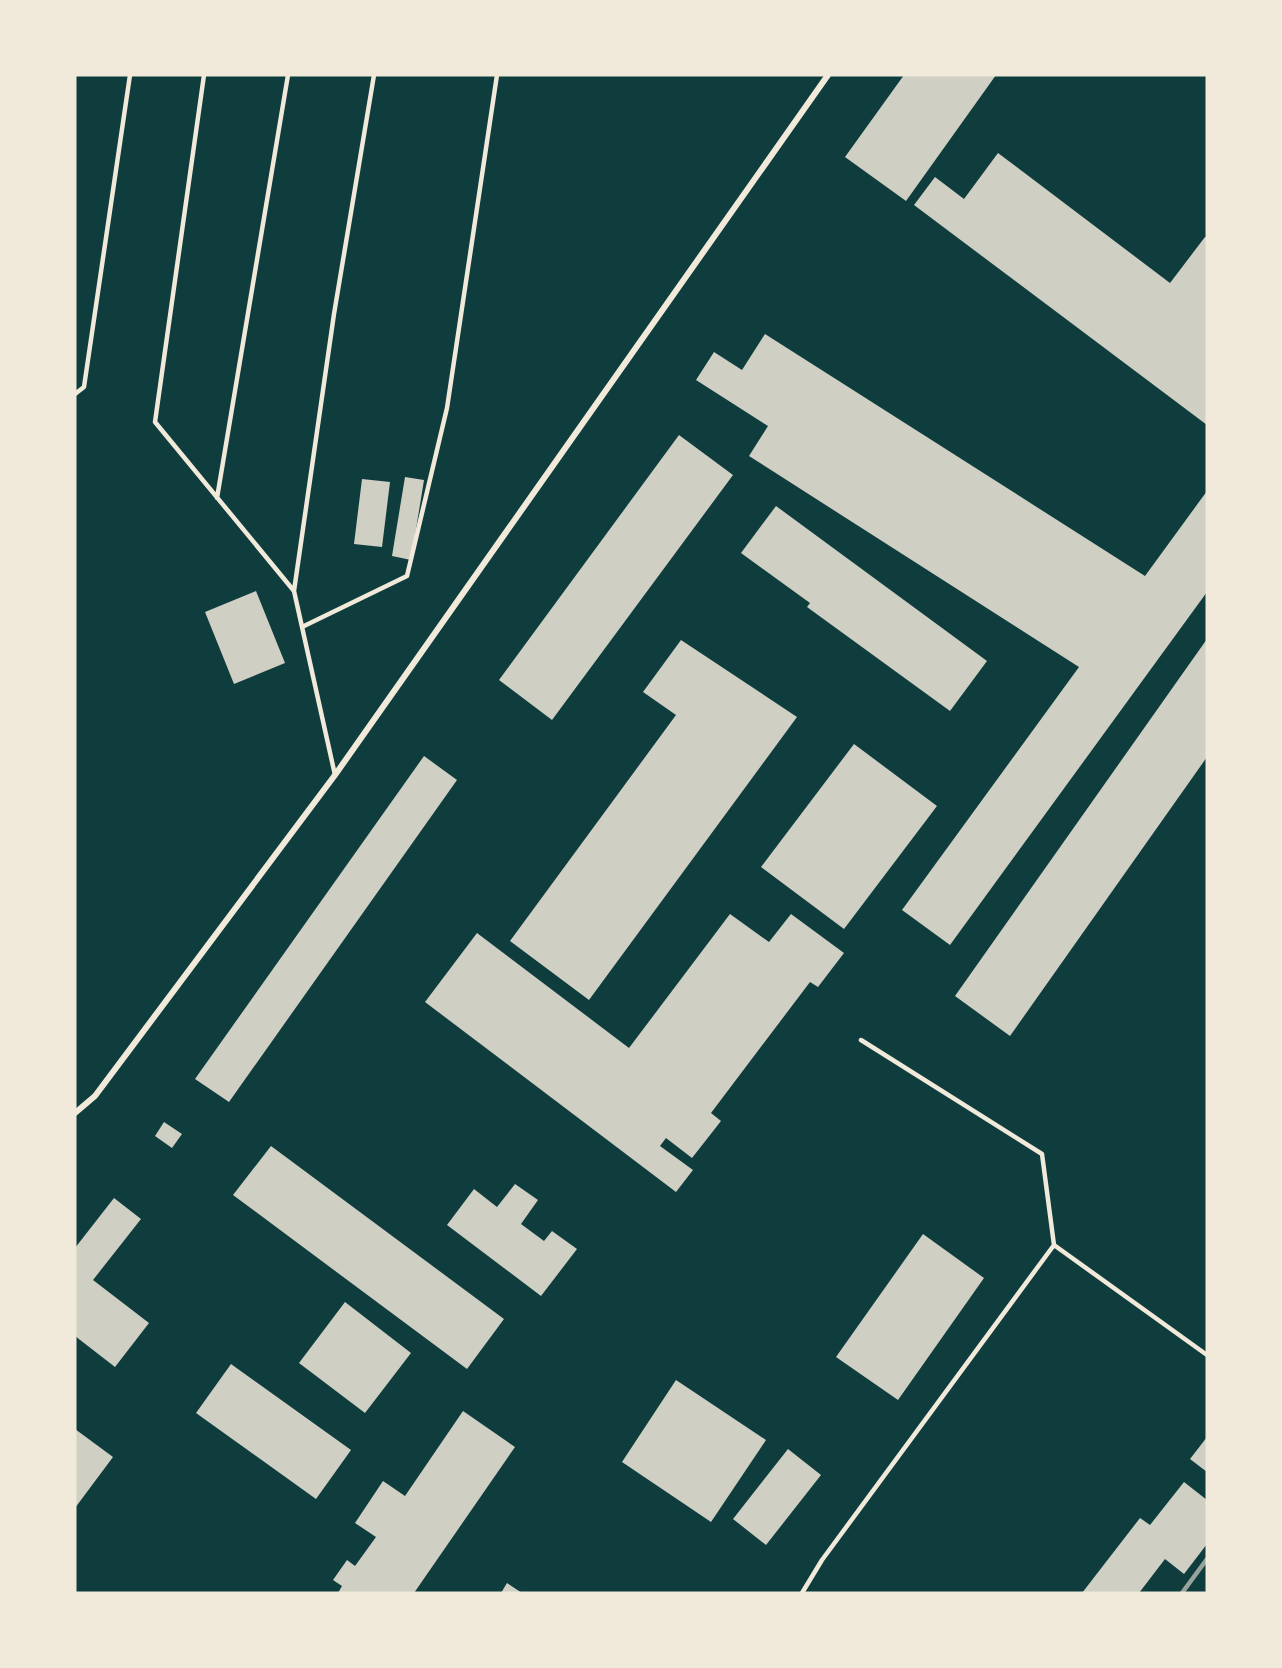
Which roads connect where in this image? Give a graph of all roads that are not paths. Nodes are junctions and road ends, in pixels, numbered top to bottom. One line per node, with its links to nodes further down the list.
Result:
1 (130, 75): 7 (lane)
2 (204, 75): 8 (lane)
3 (288, 75): 8 (lane)
4 (374, 75): 9 (lane)
5 (497, 75): 10 (lane)
6 (828, 75): 11 (street)
7 (75, 394)
8 (217, 498): 9 (lane)
9 (294, 591): 10 (lane)
10 (302, 627): 11 (lane)
11 (335, 775): 13 (street)
12 (861, 1040): 14 (lane)
13 (75, 1113)
14 (1054, 1245): 15 (lane); 16 (lane)
15 (1207, 1355)
16 (802, 1593)

